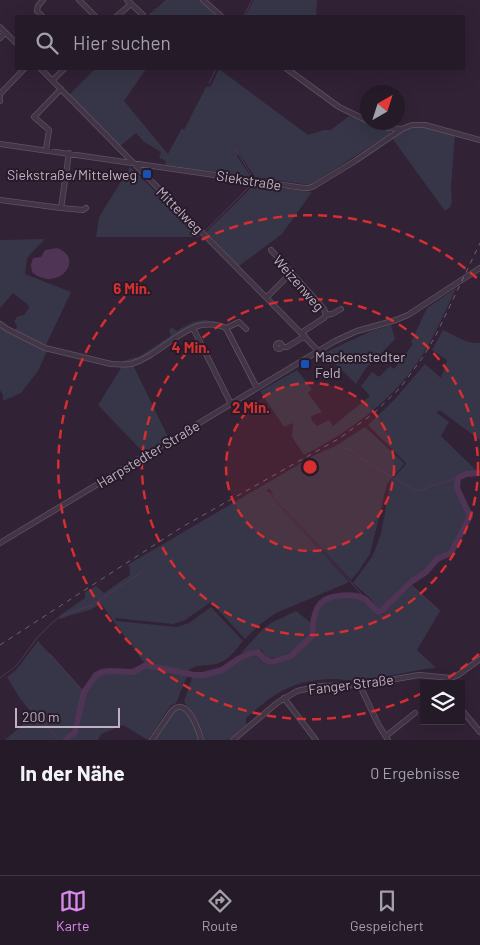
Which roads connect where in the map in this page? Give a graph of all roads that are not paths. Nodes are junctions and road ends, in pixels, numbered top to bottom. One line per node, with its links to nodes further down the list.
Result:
1 (43, 0): 5 (street)
2 (78, 0): 6 (street)
3 (203, 0): 9 (street)
4 (129, 2): 7 (street); 8 (street)
5 (41, 15)
6 (94, 15)
7 (118, 15)
8 (143, 15)
9 (220, 15)
10 (0, 27): 11 (street)
11 (6, 32): 12 (street); 13 (street)
12 (0, 38)
13 (15, 42)
14 (23, 70): 20 (street)
15 (43, 70): 18 (street, Mittelweg)
16 (63, 70): 18 (street)
17 (288, 70): 21 (street)
18 (53, 80): 19 (street, Mittelweg)
19 (61, 89): 26 (street); 28 (street, Mittelweg)
20 (0, 94)
21 (360, 117)
22 (405, 129): 24 (street, Siekstraße)
23 (402, 130): 28 (street, Siekstraße)
24 (480, 140)
25 (0, 144): 26 (street, Siekstraße)
26 (46, 150): 27 (street, Siekstraße)
27 (69, 153): 28 (street, Siekstraße); 30 (street)
28 (134, 164): 35 (street, Mittelweg)
29 (0, 200): 30 (street)
30 (61, 208): 31 (street)
31 (86, 208)
32 (271, 250): 37 (street, Weizenweg)
33 (480, 268): 44 (street, Harpstedter Straße)
34 (288, 276): 35 (street)
35 (267, 298): 42 (street, Mittelweg)
36 (341, 309): 37 (street)
37 (326, 314): 42 (street, Weizenweg)
38 (0, 324): 39 (street)
39 (193, 328): 40 (street); 46 (street)
40 (226, 328): 41 (street); 45 (street)
41 (246, 329)
42 (303, 334): 43 (street, Weizenweg); 44 (street, Mittelweg)
43 (282, 347)
44 (318, 351): 45 (street, Harpstedter Straße)
45 (257, 388): 46 (street, Harpstedter Straße)
46 (231, 404): 47 (street, Harpstedter Straße)
47 (0, 543)
48 (480, 659): 49 (street)
49 (447, 677): 50 (street); 51 (street); 52 (street, Fanger Straße)
50 (446, 680)
51 (448, 680)
52 (361, 685): 53 (street, Fanger Straße); 57 (street)
53 (284, 698): 60 (street, Fanger Straße); 61 (street)
54 (415, 713): 57 (street)
55 (465, 713): 56 (street)
56 (480, 732)
57 (387, 738)
58 (152, 740): 59 (street)
59 (201, 740)
60 (233, 740)
61 (314, 740)

